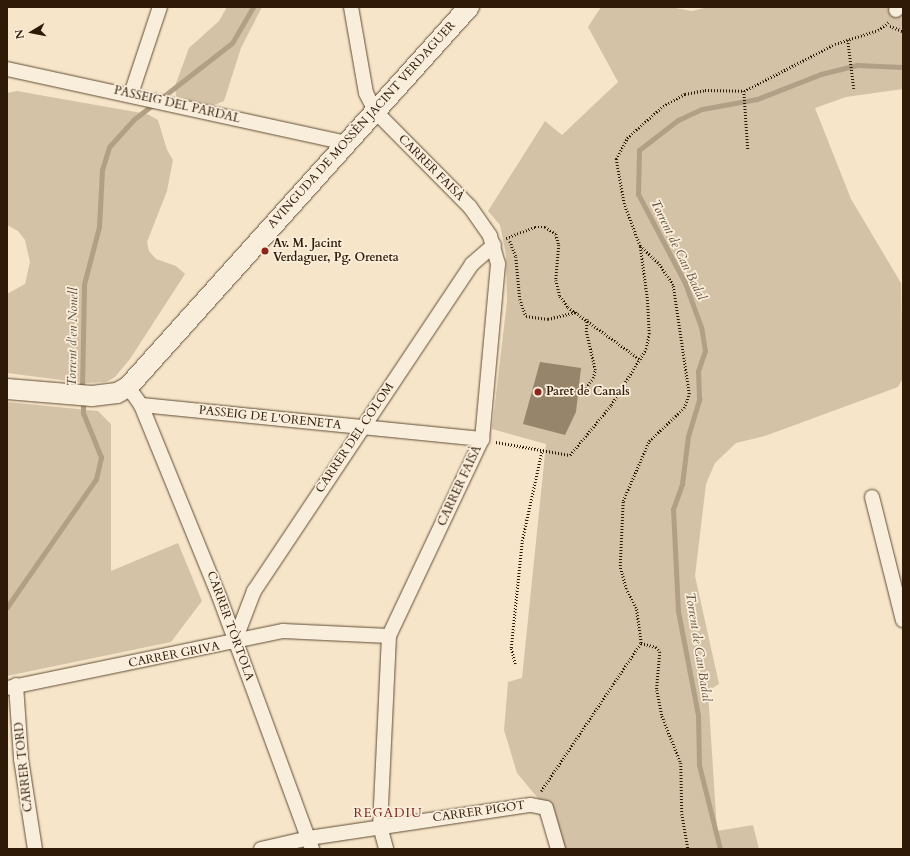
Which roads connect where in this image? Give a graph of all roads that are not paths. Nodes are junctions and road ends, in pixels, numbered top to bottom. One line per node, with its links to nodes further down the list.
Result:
1 (160, 7): 5 (street)
2 (351, 7): 6 (street, CARRER FAISÀ)
3 (469, 7): 6 (street, AVINGUDA DE MOSSÈN JACINT VERDAGUER)
4 (7, 69): 5 (street, PASSEIG DEL PARDAL)
5 (131, 94): 7 (street, PASSEIG DEL PARDAL)
6 (375, 111): 7 (street, AVINGUDA DE MOSSÈN JACINT VERDAGUER); 8 (street, CARRER FAISÀ)
7 (346, 143): 9 (street, AVINGUDA DE MOSSÈN JACINT VERDAGUER)
8 (494, 245): 12 (street, CARRER DEL COLOM); 13 (street, CARRER FAISÀ)
9 (128, 387): 10 (street); 11 (street)
10 (7, 389)
11 (141, 405): 12 (street, PASSEIG DE L'ORENETA); 17 (street, CARRER TÒRTOLA)
12 (363, 427): 13 (street, PASSEIG DE L'ORENETA); 17 (street, CARRER DEL COLOM)
13 (482, 439): 16 (street, CARRER FAISÀ)
14 (872, 496): 15 (street)
15 (903, 620)
16 (389, 636): 17 (street, CARRER GRIVA); 19 (street, CARRER FAISÀ)
17 (234, 643): 18 (street, CARRER GRIVA); 20 (street, CARRER TÒRTOLA)
18 (11, 687): 21 (street, CARRER TORD)
19 (380, 826): 20 (street, CARRER PIGOT); 23 (street, CARRER FAISÀ); 24 (street, CARRER PIGOT)
20 (311, 843): 22 (street, CARRER PIGOT)
21 (35, 849)
22 (262, 849)
23 (386, 849)
24 (558, 849)

